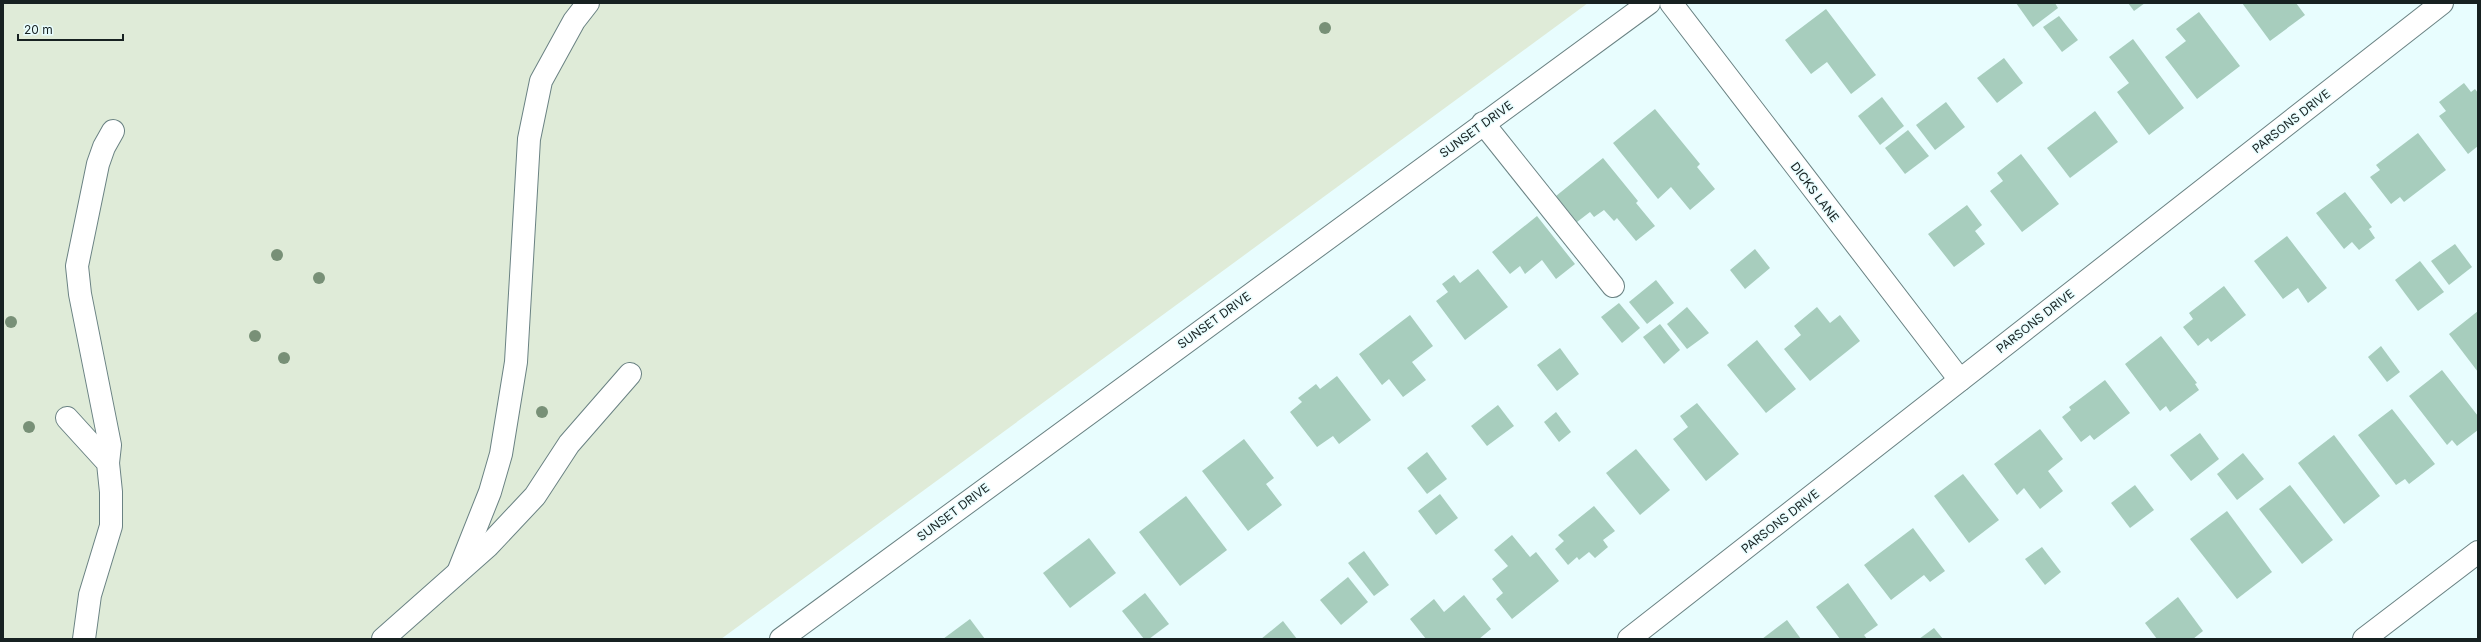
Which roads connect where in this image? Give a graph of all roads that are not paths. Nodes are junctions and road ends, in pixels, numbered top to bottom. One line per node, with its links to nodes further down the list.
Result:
1 (588, 3): 13 (street)
2 (1649, 3): 5 (street, SUNSET DRIVE)
3 (1671, 3): 9 (street, DICKS LANE)
4 (2442, 3): 9 (street, PARSONS DRIVE)
5 (1483, 124): 7 (street); 16 (street, SUNSET DRIVE)
6 (113, 131): 11 (street)
7 (1613, 286)
8 (630, 374): 13 (street)
9 (1960, 380): 17 (street, PARSONS DRIVE)
10 (67, 418): 11 (street)
11 (108, 463): 14 (street)
12 (2478, 552): 18 (street)
13 (459, 570): 15 (street)
14 (84, 639)
15 (383, 639)
16 (781, 639)
17 (1629, 639)
18 (2364, 639)

